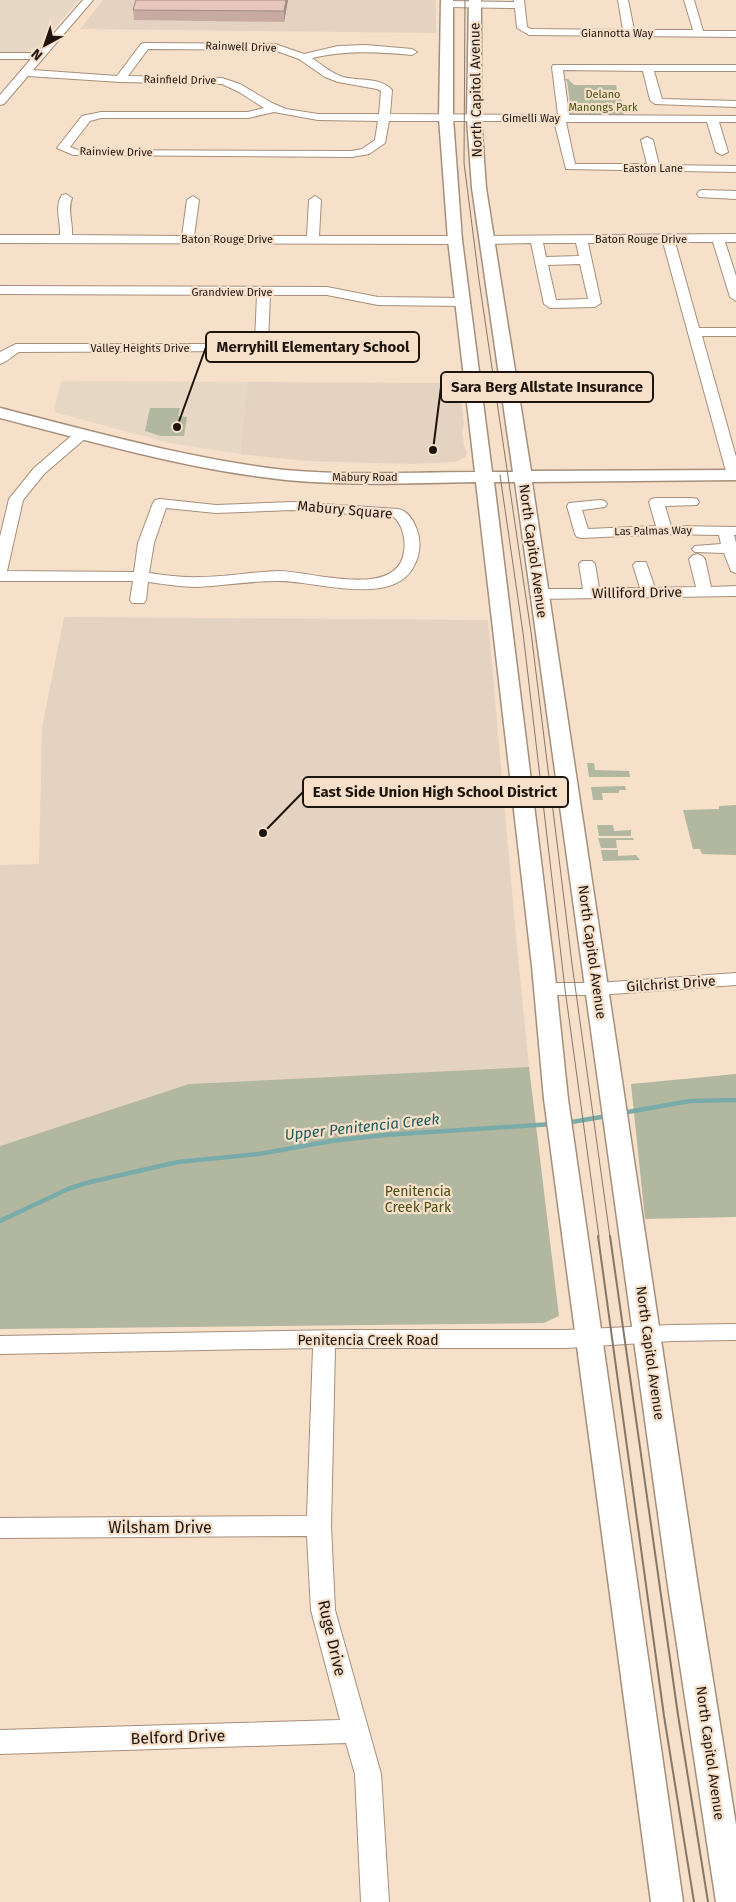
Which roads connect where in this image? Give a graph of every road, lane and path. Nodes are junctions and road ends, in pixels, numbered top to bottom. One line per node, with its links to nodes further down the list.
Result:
1 (88, 0): 12 (street)
2 (623, 0): 7 (street)
3 (689, 0): 8 (street)
4 (447, 2): 5 (street, Giannotta Way); 23 (main road, North Capitol Avenue)
5 (475, 2): 6 (street, Giannotta Way); 24 (main road, North Capitol Avenue)
6 (520, 2): 7 (street, Giannotta Way)
7 (629, 33): 8 (street, Giannotta Way)
8 (700, 34): 9 (street, Giannotta Way)
9 (736, 34)
10 (412, 52): 13 (street)
11 (0, 56): 12 (street)
12 (41, 56): 16 (street)
13 (303, 57): 17 (street, Rainwell Drive); 22 (street, Rainwell Drive)
14 (648, 68): 15 (street); 20 (street); 25 (street)
15 (736, 68)
16 (26, 73): 17 (street, Rainfield Drive); 18 (street)
17 (120, 79): 21 (street, Rainfield Drive)
18 (4, 93): 19 (street)
19 (0, 102)
20 (736, 104)
21 (274, 109): 22 (street, Rainfield Drive); 29 (street, Rainview Drive)
22 (385, 117): 23 (street, Rainfield Drive); 29 (street, Rainwell Drive)
23 (446, 118): 24 (street, Gimelli Way); 49 (main road, North Capitol Avenue)
24 (474, 118): 25 (street, Gimelli Way); 50 (main road, North Capitol Avenue)
25 (561, 118): 26 (street, Gimelli Way); 31 (street)
26 (712, 119): 27 (street, Gimelli Way); 30 (street)
27 (736, 119)
28 (647, 140): 32 (street)
29 (365, 152)
30 (722, 152)
31 (570, 159): 32 (street, Easton Lane)
32 (654, 168): 33 (street, Easton Lane)
33 (736, 169)
34 (736, 178): 35 (street)
35 (736, 191)
36 (703, 194): 37 (street)
37 (736, 195)
38 (66, 198): 45 (street)
39 (192, 200): 41 (street)
40 (315, 200): 46 (street)
41 (188, 238): 45 (street, Baton Rouge Drive); 46 (street, Baton Rouge Drive)
42 (718, 238): 43 (street, Baton Rouge Drive); 48 (street, Baton Rouge Drive); 54 (street)
43 (736, 238)
44 (0, 239): 45 (street, Baton Rouge Drive)
45 (66, 239)
46 (312, 239): 49 (street, Baton Rouge Drive)
47 (581, 239): 48 (street, Baton Rouge Drive); 51 (street, Baton Rouge Drive); 52 (street)
48 (668, 239): 58 (street)
49 (455, 240): 57 (main road, North Capitol Avenue)
50 (487, 240): 51 (street, Baton Rouge Drive); 65 (main road, North Capitol Avenue)
51 (536, 240): 53 (street)
52 (585, 260): 53 (street); 53 (street)
53 (540, 261)
54 (735, 289)
55 (0, 290): 56 (street, Grandview Drive)
56 (264, 292): 57 (street, Grandview Drive); 60 (street, Valley Heights Drive)
57 (463, 302): 64 (main road, North Capitol Avenue)
58 (694, 332): 59 (street); 63 (street)
59 (736, 332)
60 (0, 360)
61 (0, 413): 62 (main road, Mabury Road)
62 (82, 434): 64 (main road, Mabury Road); 67 (street)
63 (735, 476): 65 (main road, Mabury Road)
64 (484, 477): 65 (main road, Mabury Road); 88 (main road, North Capitol Avenue)
65 (523, 477): 83 (main road, North Capitol Avenue)
66 (1, 495): 67 (street)
67 (16, 499): 77 (street)
68 (692, 502): 70 (street)
69 (600, 504): 70 (street, Las Palmas Way)
70 (665, 530): 71 (street, Las Palmas Way)
71 (730, 531): 72 (street, Las Palmas Way)
72 (730, 548): 73 (street); 76 (street, Las Palmas Way)
73 (698, 554): 81 (street)
74 (587, 564): 84 (street)
75 (641, 565): 82 (street)
76 (736, 567)
77 (0, 570)
78 (0, 576): 79 (street, Mabury Square)
79 (142, 577): 79 (street, Mabury Square); 85 (street, Mabury Square)
80 (736, 591): 81 (street, Williford Drive)
81 (705, 592): 82 (street, Williford Drive)
82 (649, 593): 84 (street, Williford Drive)
83 (538, 594): 84 (street, Williford Drive); 87 (main road, North Capitol Avenue)
84 (592, 594)
85 (138, 600)
86 (736, 979): 87 (street, Gilchrist Drive)
87 (598, 988): 88 (street, Gilchrist Drive); 90 (main road, North Capitol Avenue)
88 (545, 989): 91 (main road, North Capitol Avenue)
89 (736, 1332): 90 (street, Penitencia Creek Road)
90 (647, 1334): 91 (street, Penitencia Creek Road); 100 (main road, North Capitol Avenue)
91 (589, 1338): 92 (street, Penitencia Creek Road); 99 (main road, North Capitol Avenue)
92 (324, 1340): 93 (street, Penitencia Creek Road); 94 (street, Ruge Drive)
93 (0, 1344)
94 (319, 1526): 95 (street, Wilsham Drive); 96 (street, Ruge Drive)
95 (0, 1528)
96 (356, 1731): 97 (street, Belford Drive); 98 (street, Ruge Drive)
97 (0, 1742)
98 (375, 1902)
99 (667, 1902)
100 (732, 1902)

